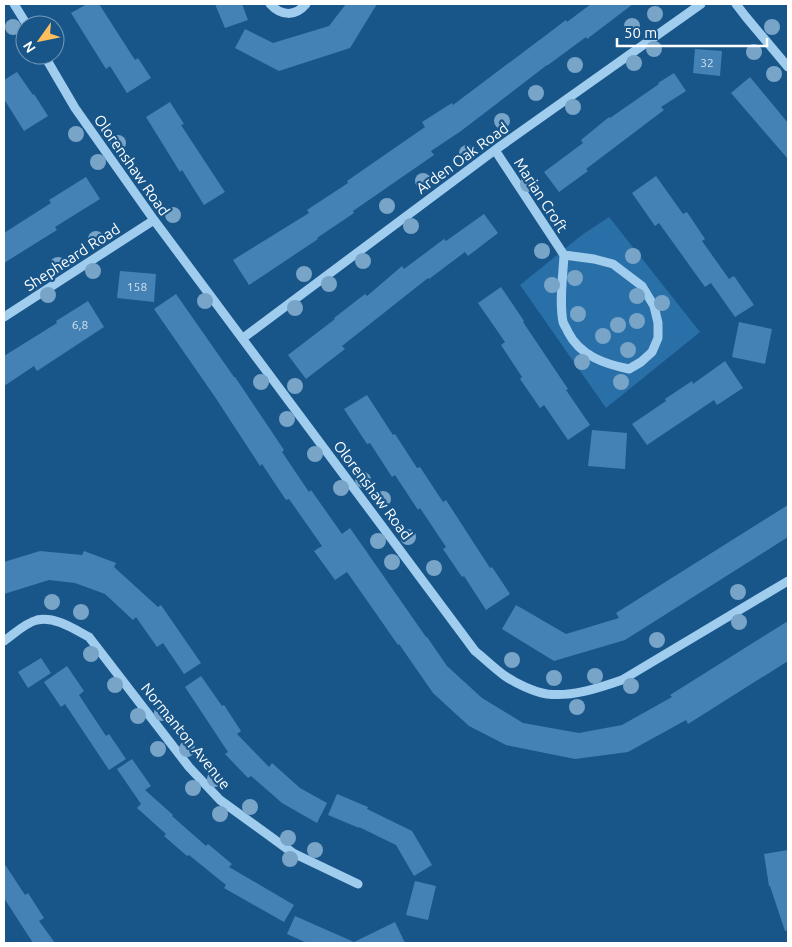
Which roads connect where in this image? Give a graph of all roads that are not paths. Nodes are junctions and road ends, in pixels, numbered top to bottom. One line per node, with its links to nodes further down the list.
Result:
1 (14, 4): 6 (street)
2 (270, 4): 3 (street)
3 (306, 4)
4 (701, 4): 9 (street, Arden Oak Road)
5 (736, 4): 8 (street)
6 (21, 15)
7 (50, 65): 10 (street, Olorenshaw Road)
8 (788, 67)
9 (495, 150): 11 (street, Marian Croft); 13 (street, Arden Oak Road)
10 (154, 220): 12 (street, Shepheard Road); 13 (street, Olorenshaw Road)
11 (564, 255): 11 (street, Marian Croft)
12 (4, 317)
13 (243, 338): 14 (street, Olorenshaw Road)
14 (788, 581)
15 (4, 641): 16 (street, Normanton Avenue)
16 (358, 884)

